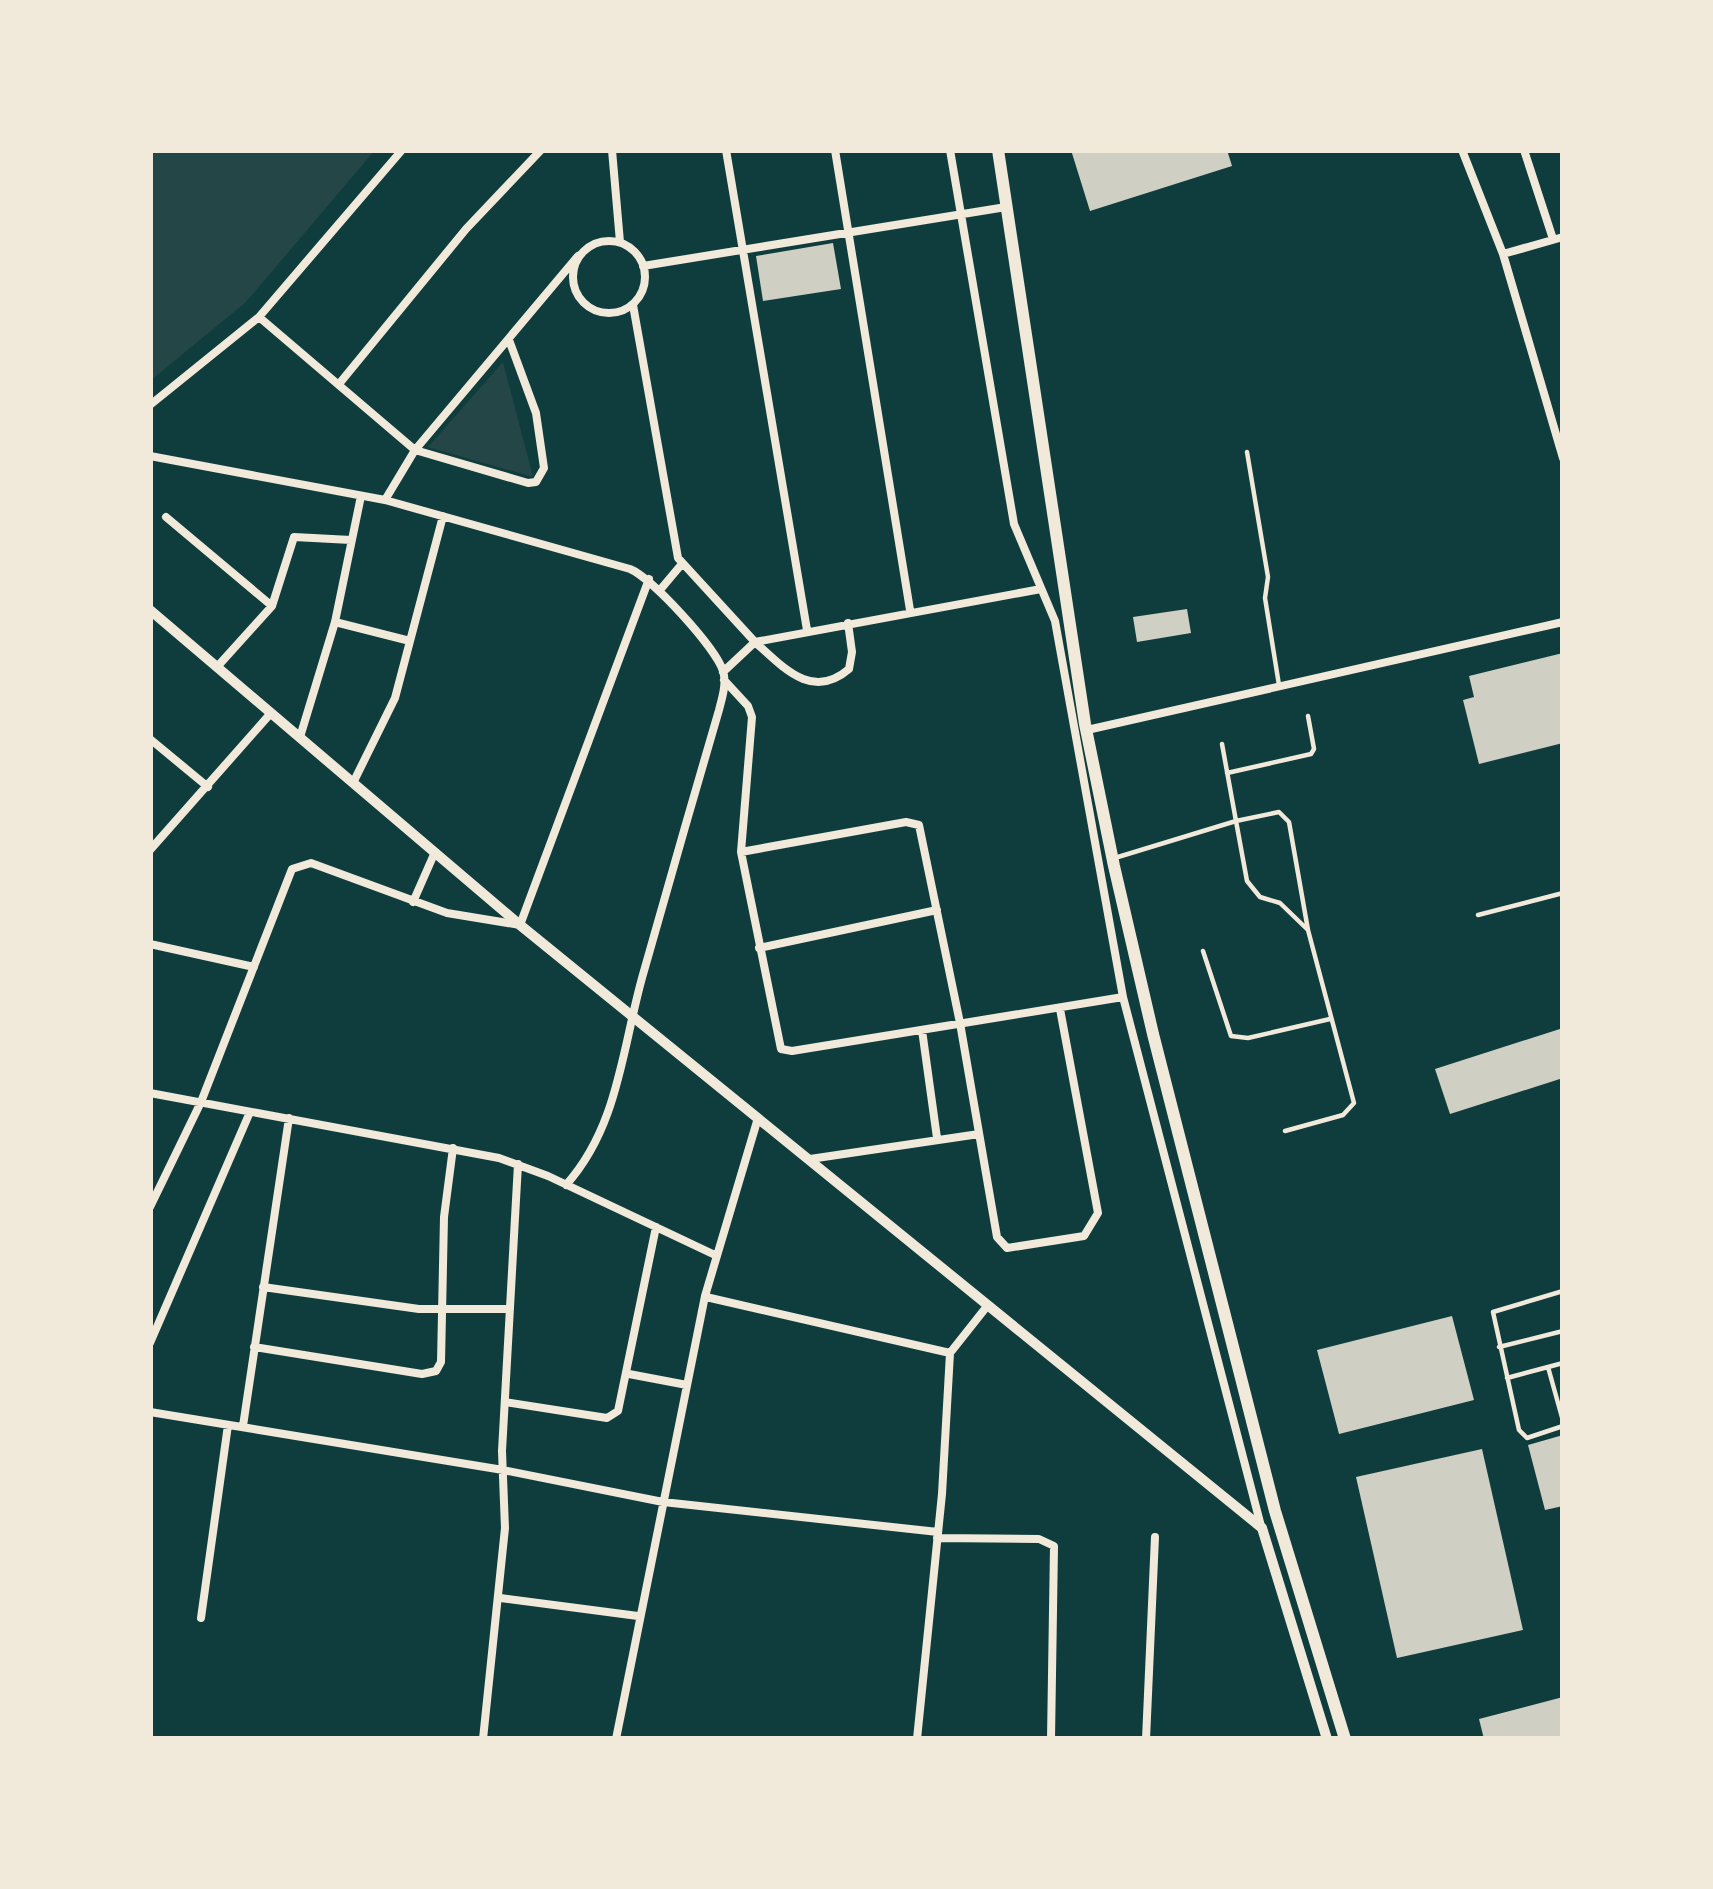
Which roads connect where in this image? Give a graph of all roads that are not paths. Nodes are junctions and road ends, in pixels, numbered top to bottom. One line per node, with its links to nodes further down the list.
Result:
1 (402, 150): 20 (street)
2 (542, 150): 22 (street)
3 (612, 150): 14 (street)
4 (726, 150): 15 (street)
5 (836, 150): 12 (street)
6 (950, 150): 11 (street)
7 (998, 150): 10 (main road)
8 (1462, 150): 16 (street)
9 (1524, 150): 13 (street)
10 (1006, 207): 11 (street); 51 (main road)
11 (960, 215): 12 (street); 35 (street)
12 (848, 232): 15 (street); 39 (street)
13 (1558, 238): 16 (street)
14 (620, 242): 17 (street); 18 (street)
15 (743, 248): 18 (street); 43 (street)
16 (1503, 254): 27 (street)
17 (578, 256): 19 (street); 21 (street)
18 (643, 266): 19 (street)
19 (633, 305): 33 (street)
20 (259, 317): 22 (street); 23 (street)
21 (509, 340): 24 (street); 24 (street)
22 (339, 384): 24 (street)
23 (150, 405)
24 (415, 450): 29 (street)
25 (1247, 452): 48 (lane)
26 (150, 456): 28 (street)
27 (1563, 458)
28 (361, 496): 29 (street); 32 (street)
29 (385, 500): 30 (street)
30 (443, 516): 34 (street); 44 (street)
31 (166, 517): 37 (street)
32 (351, 540): 37 (street); 40 (street)
33 (681, 565): 36 (street); 45 (street)
34 (649, 579): 36 (street); 67 (street)
35 (1041, 589): 39 (street); 73 (street)
36 (660, 590): 47 (street)
37 (272, 606): 46 (street)
38 (150, 610): 46 (street)
39 (910, 610): 42 (street)
40 (335, 622): 44 (street); 52 (street)
41 (1563, 622): 48 (street)
42 (848, 623): 43 (street); 45 (street)
43 (807, 631): 45 (street)
44 (410, 641): 56 (street)
45 (755, 642): 47 (street)
46 (217, 667): 49 (street)
47 (724, 676): 61 (street); 75 (street)
48 (1279, 685): 51 (street)
49 (272, 711): 52 (street); 57 (street)
50 (1308, 716): 55 (lane)
51 (1086, 730): 62 (main road)
52 (300, 737): 56 (street)
53 (150, 739): 57 (street)
54 (1222, 744): 55 (lane)
55 (1227, 772): 58 (lane)
56 (352, 784): 60 (street)
57 (208, 787): 59 (street)
58 (1236, 821): 62 (lane); 68 (lane); 68 (lane)
59 (150, 850)
60 (435, 852): 64 (street); 67 (street)
61 (741, 852): 65 (street); 70 (street)
62 (1112, 859): 129 (main road)
63 (1563, 893): 66 (lane)
64 (413, 902): 67 (street); 72 (street)
65 (937, 910): 70 (street); 77 (street)
66 (1478, 915)
67 (520, 925): 75 (street)
68 (1308, 930): 76 (lane)
69 (150, 944): 72 (street)
70 (759, 948): 78 (street)
71 (1202, 951): 76 (lane)
72 (254, 967): 80 (street)
73 (1123, 997): 74 (street); 117 (street)
74 (1060, 1009): 77 (street); 85 (street)
75 (632, 1016): 83 (street); 90 (street)
76 (1330, 1019): 84 (lane)
77 (960, 1023): 78 (street); 85 (street)
78 (922, 1030): 86 (street)
79 (150, 1093): 80 (street)
80 (201, 1102): 81 (street); 91 (street)
81 (250, 1112): 82 (street); 101 (street)
82 (289, 1118): 87 (street); 94 (street)
83 (758, 1118): 88 (street); 93 (street)
84 (1285, 1131)
85 (979, 1134): 86 (street)
86 (937, 1138): 88 (street)
87 (453, 1148): 89 (street); 98 (street)
88 (808, 1159): 97 (street)
89 (518, 1164): 90 (street); 99 (street)
90 (566, 1185): 92 (street)
91 (150, 1208)
92 (656, 1227): 93 (street); 107 (street)
93 (715, 1255): 96 (street)
94 (263, 1287): 98 (street); 102 (street)
95 (1563, 1291): 103 (lane)
96 (705, 1297): 104 (street); 109 (street)
97 (988, 1305): 104 (street); 117 (street)
98 (445, 1309): 99 (street); 102 (street)
99 (510, 1310): 110 (street)
100 (1563, 1330): 103 (lane)
101 (150, 1343)
102 (254, 1347): 114 (street)
103 (1499, 1347): 108 (lane)
104 (950, 1353): 118 (street)
105 (1563, 1363): 106 (lane)
106 (1547, 1367): 108 (lane); 112 (lane)
107 (629, 1374): 109 (street); 110 (street)
108 (1507, 1378): 112 (lane)
109 (687, 1385): 116 (street)
110 (506, 1402): 115 (street)
111 (150, 1412): 113 (street)
112 (1563, 1423)
113 (228, 1425): 114 (street); 122 (street)
114 (243, 1426): 115 (street)
115 (503, 1470): 116 (street); 120 (street)
116 (664, 1502): 118 (street); 121 (street)
117 (1262, 1528): 123 (street)
118 (937, 1535): 126 (street); 127 (street)
119 (1155, 1537): 128 (street)
120 (500, 1598): 121 (street); 124 (street)
121 (638, 1616): 125 (street)
122 (201, 1618)
123 (1323, 1738)
124 (483, 1739)
125 (616, 1739)
126 (916, 1739)
127 (1051, 1739)
128 (1146, 1739)
129 (1345, 1739)

